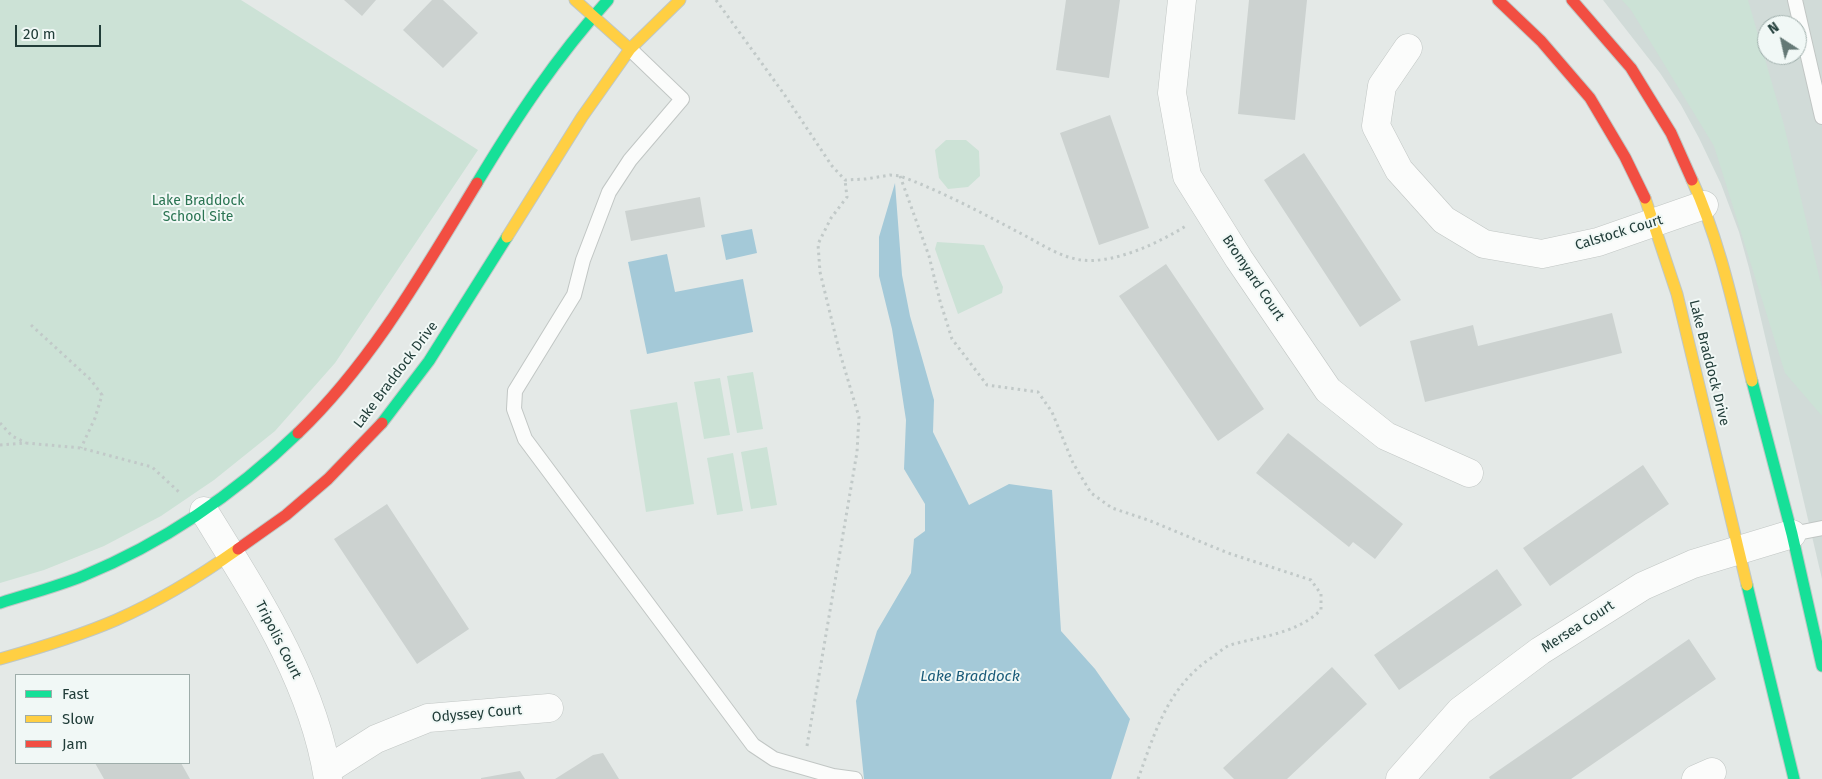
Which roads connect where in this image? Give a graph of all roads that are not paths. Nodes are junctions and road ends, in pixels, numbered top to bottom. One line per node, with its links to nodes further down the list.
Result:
1 (575, 0): 8 (street)
2 (608, 0): 8 (street)
3 (680, 0): 10 (street, Lake Braddock Drive)
4 (1182, 0): 14 (street, Bromyard Court)
5 (1498, 0): 13 (street, Lake Braddock Drive)
6 (1572, 0): 12 (street)
7 (1796, 0): 11 (lane)
8 (593, 16): 10 (street); 15 (street)
9 (1408, 48): 13 (street, Calstock Court)
10 (630, 49): 19 (street, Lake Braddock Drive); 25 (lane)
11 (1822, 118)
12 (1704, 205): 13 (street, Calstock Court); 17 (street)
13 (1654, 223): 18 (street, Lake Braddock Drive)
14 (1469, 473)
15 (199, 514): 19 (street, Tripolis Court); 20 (street)
16 (1822, 528): 17 (lane)
17 (1792, 534): 18 (street, Mersea Court); 22 (street)
18 (1738, 550): 26 (street, Mersea Court); 27 (street, Lake Braddock Drive)
19 (230, 555): 21 (street, Lake Braddock Drive); 24 (street, Tripolis Court)
20 (0, 603)
21 (0, 659)
22 (1822, 666)
23 (549, 708): 24 (street, Odyssey Court)
24 (328, 774)
25 (855, 779)
26 (1400, 779)
27 (1794, 779)

